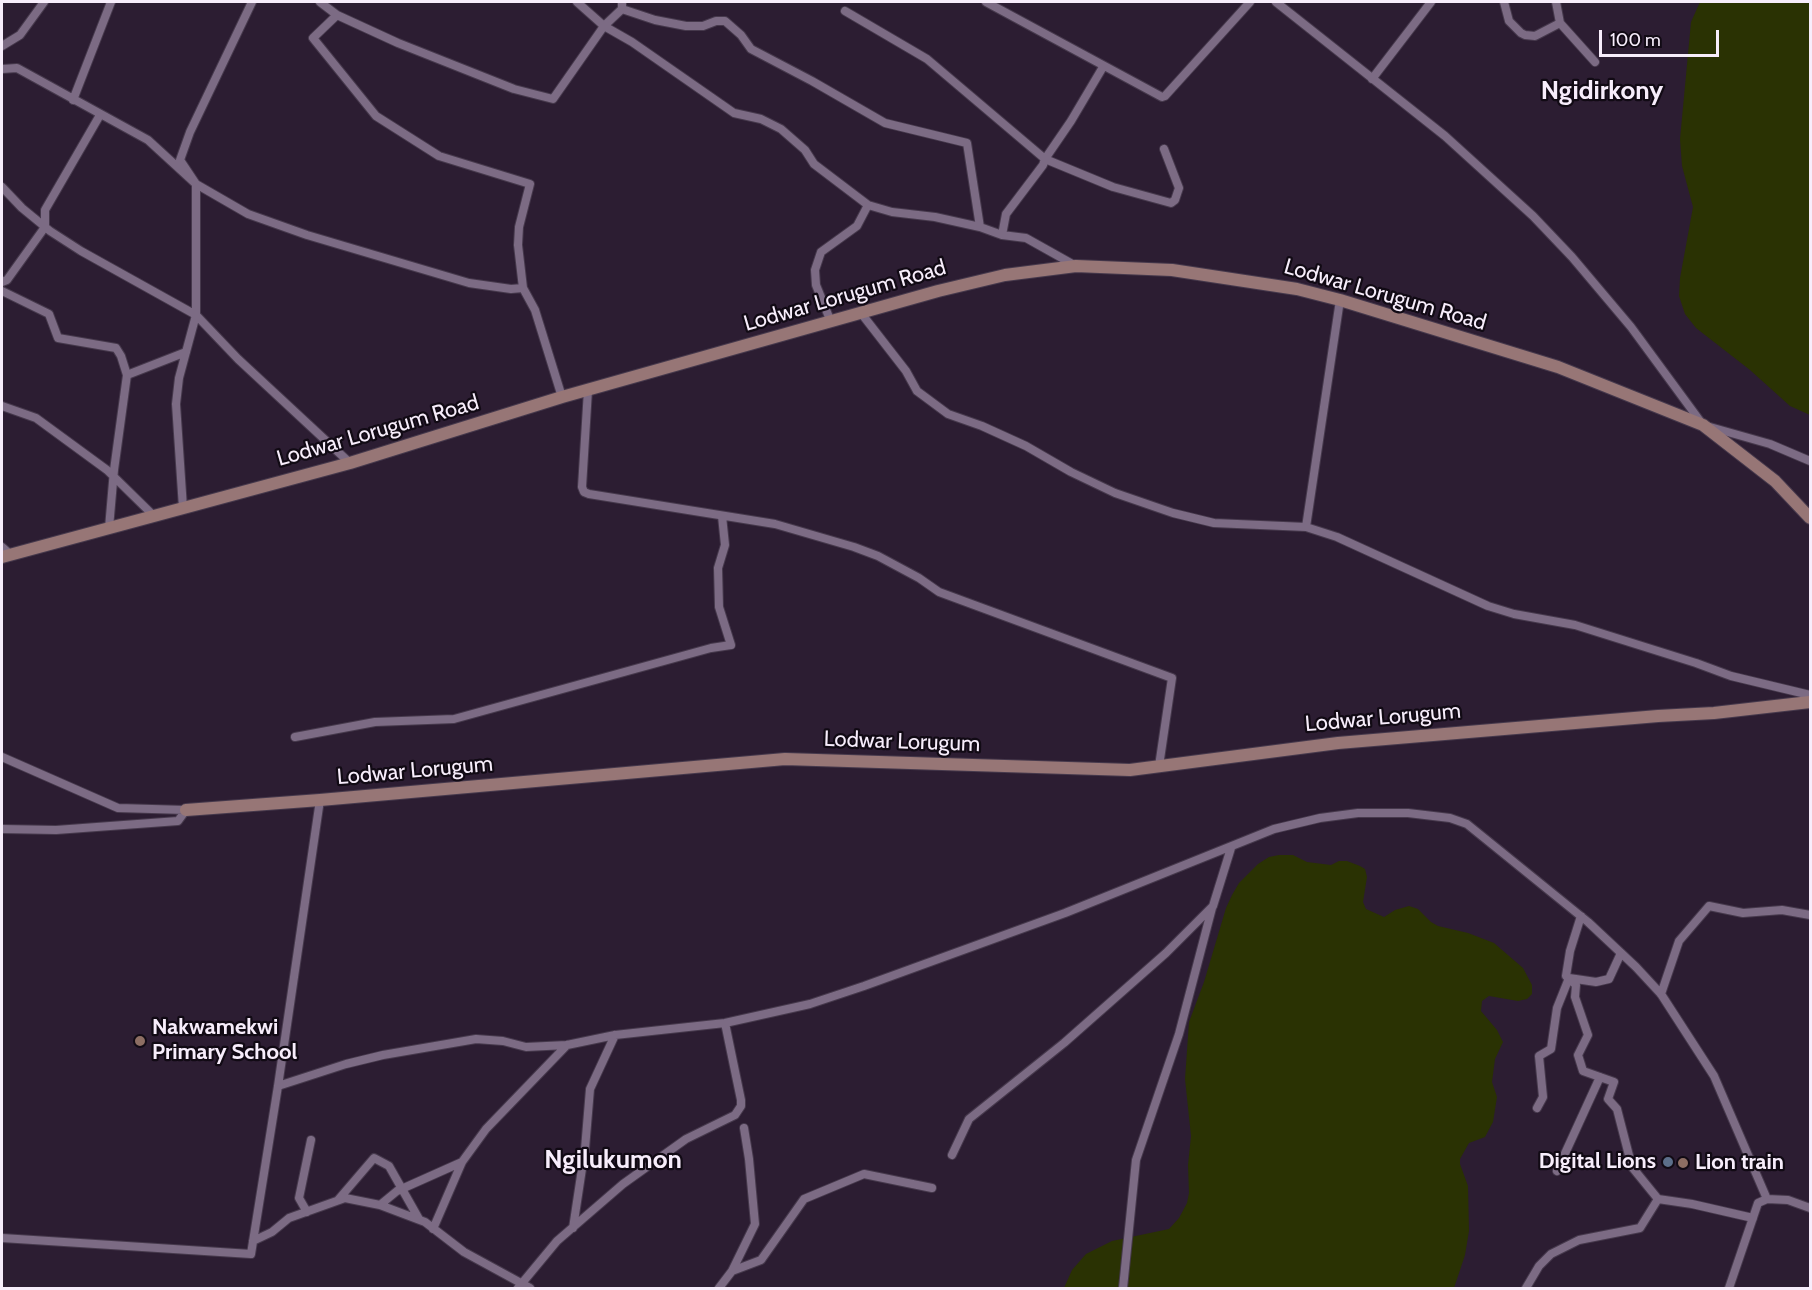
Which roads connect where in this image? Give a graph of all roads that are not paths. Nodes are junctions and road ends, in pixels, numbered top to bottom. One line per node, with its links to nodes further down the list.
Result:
1 (44, 2): 17 (street)
2 (111, 2): 22 (street)
3 (252, 2): 26 (street)
4 (320, 2): 14 (street)
5 (577, 2): 16 (street)
6 (986, 2): 19 (street)
7 (1250, 2): 19 (street)
8 (1276, 2): 21 (street)
9 (1431, 2): 21 (street)
10 (1504, 2): 15 (street)
11 (1556, 2): 15 (street)
12 (622, 5): 16 (street); 30 (street)
13 (845, 11): 25 (street)
14 (337, 15): 16 (street); 34 (street)
15 (1560, 23): 18 (street)
16 (604, 26): 28 (street)
17 (2, 46)
18 (1595, 62)
19 (1103, 67): 25 (street)
20 (2, 69): 22 (street)
21 (1372, 79): 45 (street)
22 (73, 100): 23 (street)
23 (100, 115): 26 (street); 29 (street)
24 (1164, 149): 25 (street)
25 (1045, 159): 31 (street)
26 (196, 184): 34 (street); 38 (street)
27 (2, 187): 29 (street)
28 (868, 205): 30 (street); 39 (street)
29 (45, 227): 33 (street); 38 (street)
30 (980, 227): 31 (street)
31 (1002, 236): 32 (street)
32 (1076, 267): 36 (main road, Lodwar Lorugum Road); 37 (main road, Lodwar Lorugum Road)
33 (2, 282)
34 (523, 288): 43 (street)
35 (2, 291): 41 (street)
36 (1340, 300): 45 (main road, Lodwar Lorugum Road); 53 (street)
37 (861, 313): 39 (main road, Lodwar Lorugum Road); 53 (street)
38 (196, 315): 40 (street); 47 (street)
39 (831, 322): 42 (main road, Lodwar Lorugum Road)
40 (186, 352): 41 (street); 49 (street)
41 (128, 375): 48 (street)
42 (588, 390): 43 (main road, Lodwar Lorugum Road); 51 (street)
43 (562, 397): 47 (main road, Lodwar Lorugum Road)
44 (2, 406): 48 (street)
45 (1703, 425): 46 (street); 52 (main road, Lodwar Lorugum Road)
46 (1810, 461)
47 (350, 463): 49 (main road, Lodwar Lorugum Road)
48 (114, 476): 50 (street); 54 (street)
49 (183, 508): 50 (main road, Lodwar Lorugum Road)
50 (154, 516): 54 (main road, Lodwar Lorugum Road)
51 (722, 516): 58 (street); 60 (street)
52 (1810, 518)
53 (1306, 527): 56 (street)
54 (109, 528): 55 (main road, Lodwar Lorugum Road)
55 (5, 553)
56 (1810, 695)
57 (1810, 702): 60 (main road, Lodwar Lorugum)
58 (294, 737)
59 (2, 757): 62 (street, Lodwar Lorugum)
60 (1159, 766): 61 (main road, Lodwar Lorugum)
61 (320, 800): 62 (main road, Lodwar Lorugum); 75 (street)
62 (186, 810): 63 (street)
63 (2, 829)
64 (1231, 848): 65 (street); 67 (street); 71 (street)
65 (1213, 906): 79 (street); 99 (street)
66 (1810, 915): 70 (street)
67 (1581, 916): 68 (street); 69 (street)
68 (1621, 953): 69 (street); 70 (street)
69 (1569, 978): 74 (street); 76 (street)
70 (1661, 994): 85 (street)
71 (725, 1023): 72 (street); 92 (street)
72 (615, 1035): 73 (street); 92 (street)
73 (567, 1045): 75 (street); 80 (street)
74 (1600, 1077): 81 (street); 84 (street)
75 (278, 1086): 95 (street)
76 (1537, 1108)
77 (744, 1128): 96 (street)
78 (311, 1140): 89 (street)
79 (952, 1155)
80 (462, 1162): 83 (street); 93 (street)
81 (1557, 1171)
82 (932, 1188): 96 (street)
83 (402, 1189): 86 (street); 87 (street); 91 (street)
84 (1658, 1199): 90 (street); 100 (street)
85 (1767, 1199): 88 (street); 90 (street)
86 (337, 1201): 87 (street); 89 (street)
87 (381, 1205): 91 (street)
88 (1810, 1208)
89 (307, 1212): 95 (street)
90 (1752, 1218): 101 (street)
91 (419, 1220): 93 (street)
92 (573, 1228): 97 (street)
93 (433, 1229): 97 (street)
94 (2, 1238): 95 (street)
95 (253, 1241)
96 (732, 1271): 98 (street)
97 (523, 1287)
98 (719, 1288)
99 (1123, 1288)
100 (1526, 1288)
101 (1729, 1288)

